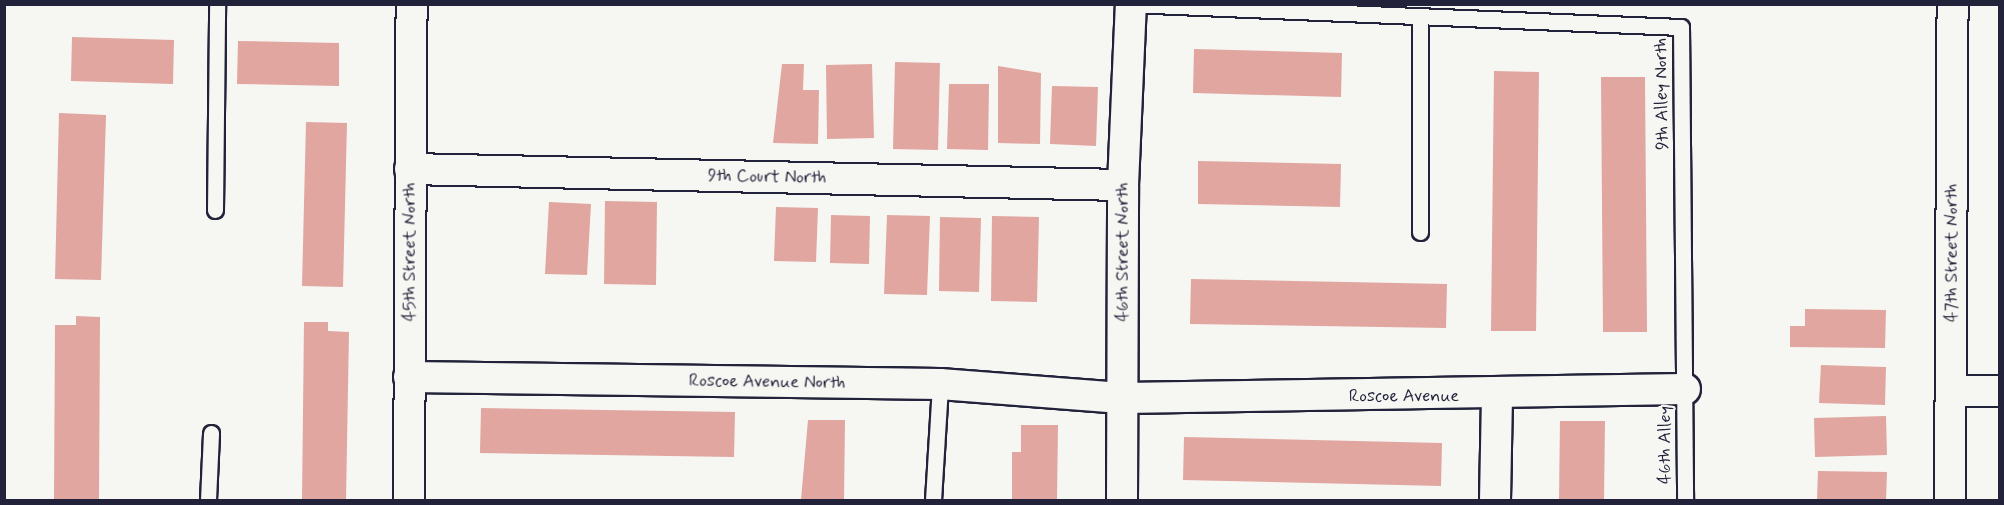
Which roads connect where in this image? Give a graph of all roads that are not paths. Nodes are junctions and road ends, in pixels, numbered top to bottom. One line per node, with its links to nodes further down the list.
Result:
1 (217, 4): 8 (lane)
2 (412, 4): 6 (street, 45th Street North)
3 (1953, 4): 13 (street, 47th Street North)
4 (1130, 5): 5 (lane, 9th Alley North); 7 (street, 46th Street North)
5 (1420, 16): 9 (lane); 12 (lane, 9th Alley North)
6 (410, 169): 7 (street, 9th Court North); 10 (street, 45th Street North)
7 (1123, 185): 16 (street, 46th Street North)
8 (215, 210)
9 (1420, 232)
10 (410, 377): 11 (street, Roscoe Avenue North); 19 (street, 45th Street North)
11 (940, 384): 16 (street, Roscoe Avenue North); 20 (lane)
12 (1685, 389): 15 (street, Roscoe Avenue); 23 (lane, 46th Alley)
13 (1951, 391): 14 (street); 24 (street, 47th Street North)
14 (2000, 392)
15 (1497, 396): 16 (street, Roscoe Avenue); 22 (street)
16 (1124, 398): 21 (street, 46th Street North)
17 (211, 433): 18 (lane)
18 (208, 501)
19 (409, 501)
20 (933, 501)
21 (1122, 501)
22 (1495, 501)
23 (1685, 501)
24 (1950, 501)

